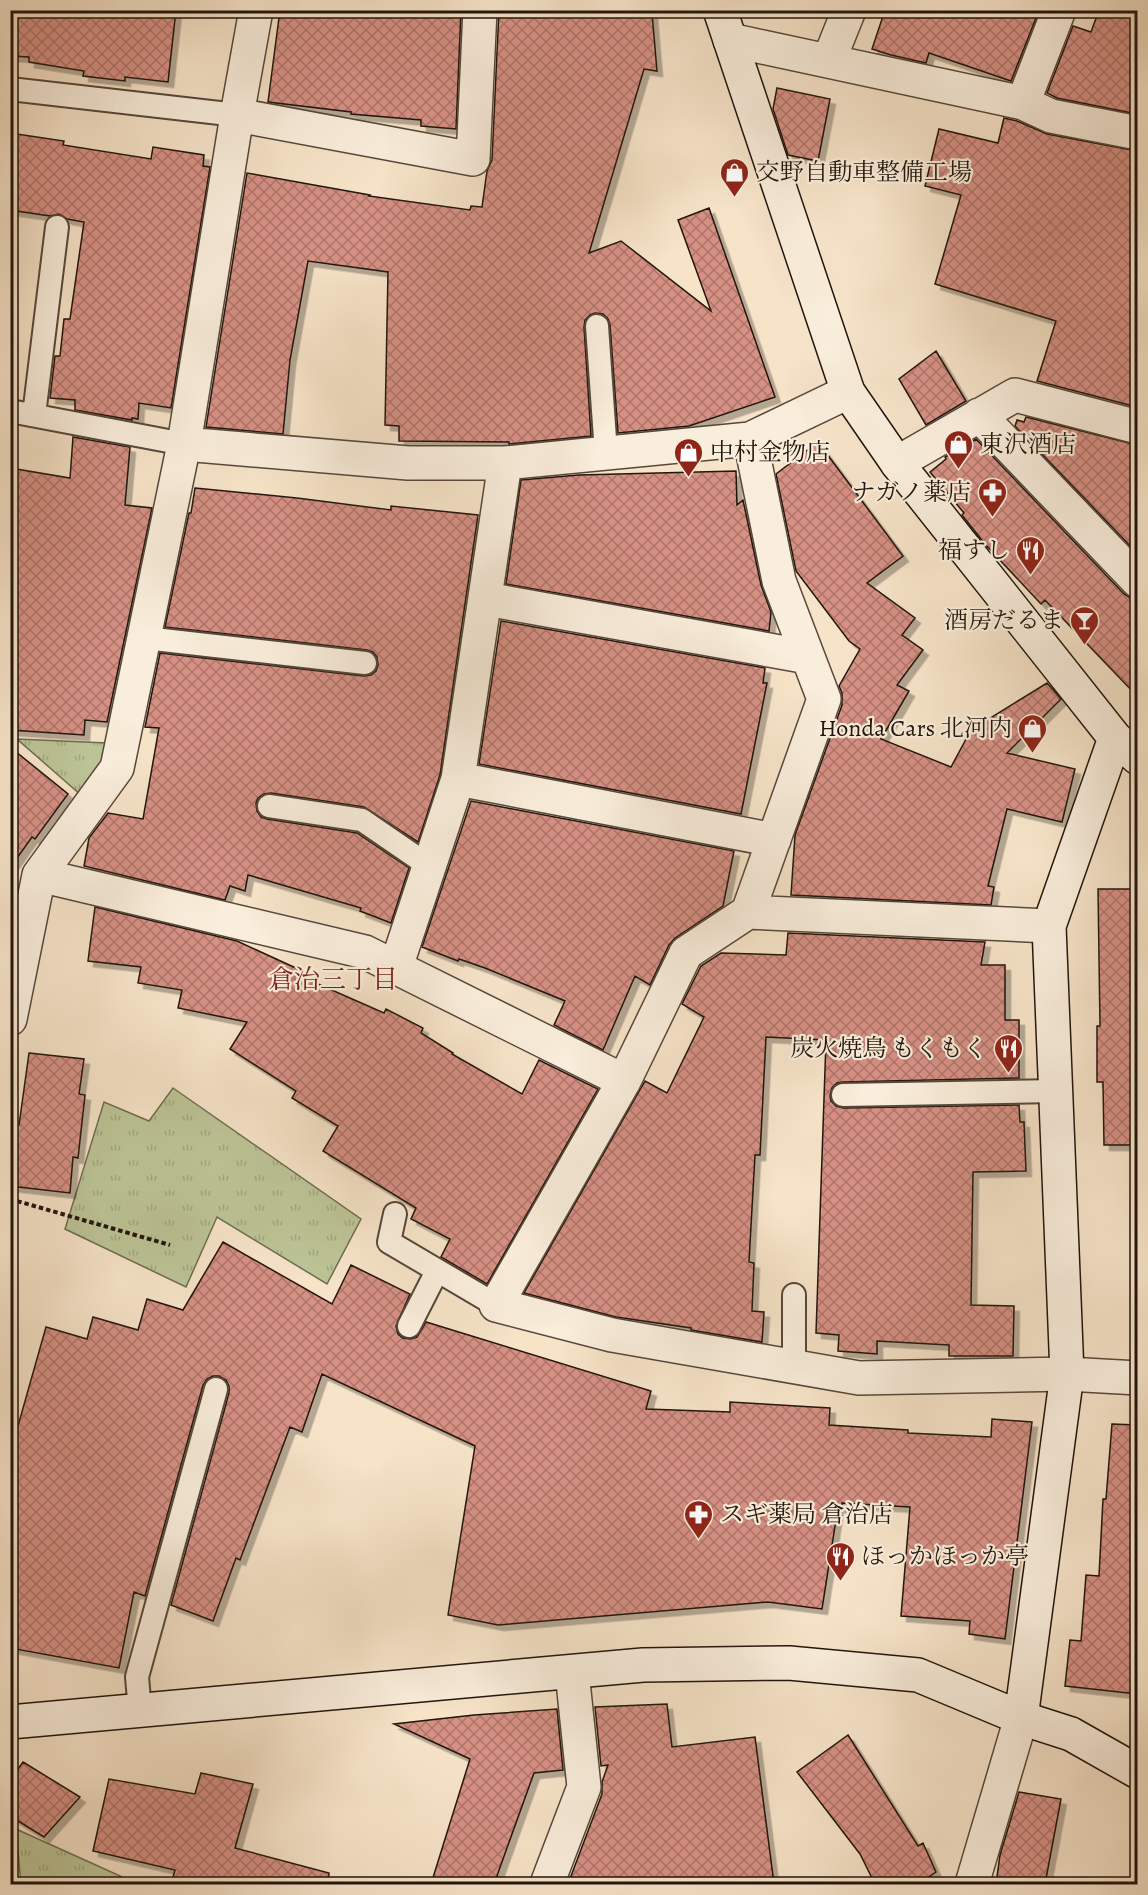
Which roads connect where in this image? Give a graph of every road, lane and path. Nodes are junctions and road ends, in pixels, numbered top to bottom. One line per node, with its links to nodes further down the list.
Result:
1 (256, 10): 9 (street)
2 (480, 10): 9 (street)
3 (849, 10): 6 (street)
4 (1059, 10): 8 (street)
5 (725, 25): 6 (street); 13 (street)
6 (829, 60): 8 (street)
7 (10, 89): 9 (lane)
8 (1023, 103): 10 (street)
9 (237, 115): 19 (street)
10 (1137, 133)
11 (57, 227): 15 (lane)
12 (597, 326): 20 (lane)
13 (848, 392): 18 (street); 22 (street)
14 (10, 411): 15 (lane)
15 (33, 415): 19 (lane)
16 (979, 415): 17 (street); 22 (street); 23 (street)
17 (1137, 427)
18 (750, 439): 20 (street); 26 (street)
19 (184, 444): 21 (street); 25 (street)
20 (606, 453): 21 (street)
21 (505, 463): 24 (street)
22 (897, 464): 28 (street)
23 (1137, 581)
24 (486, 599): 26 (street); 29 (street)
25 (145, 638): 27 (lane); 33 (street)
26 (808, 657): 31 (street)
27 (365, 663)
28 (1126, 748): 35 (street)
29 (458, 779): 31 (street); 32 (street)
30 (268, 806): 32 (lane)
31 (774, 840): 34 (street)
32 (429, 866): 36 (street)
33 (39, 875): 36 (street); 37 (street)
34 (748, 912): 35 (street); 38 (street)
35 (1049, 926): 39 (street)
36 (396, 967): 38 (street)
37 (10, 1019)
38 (624, 1082): 46 (street)
39 (1056, 1091): 40 (lane); 49 (street)
40 (843, 1095)
41 (10, 1199): 43 (path)
42 (395, 1214): 44 (lane)
43 (170, 1245)
44 (437, 1271): 46 (lane); 47 (lane)
45 (794, 1295): 48 (lane)
46 (496, 1305): 48 (street)
47 (409, 1326)
48 (794, 1367): 49 (street)
49 (1067, 1374): 50 (street); 54 (street)
50 (1137, 1378)
51 (216, 1389): 53 (lane)
52 (572, 1672): 53 (street); 54 (street); 57 (street)
53 (140, 1711): 55 (street)
54 (1021, 1718): 56 (street); 58 (street)
55 (10, 1722)
56 (1137, 1773)
57 (547, 1884)
58 (972, 1884)

